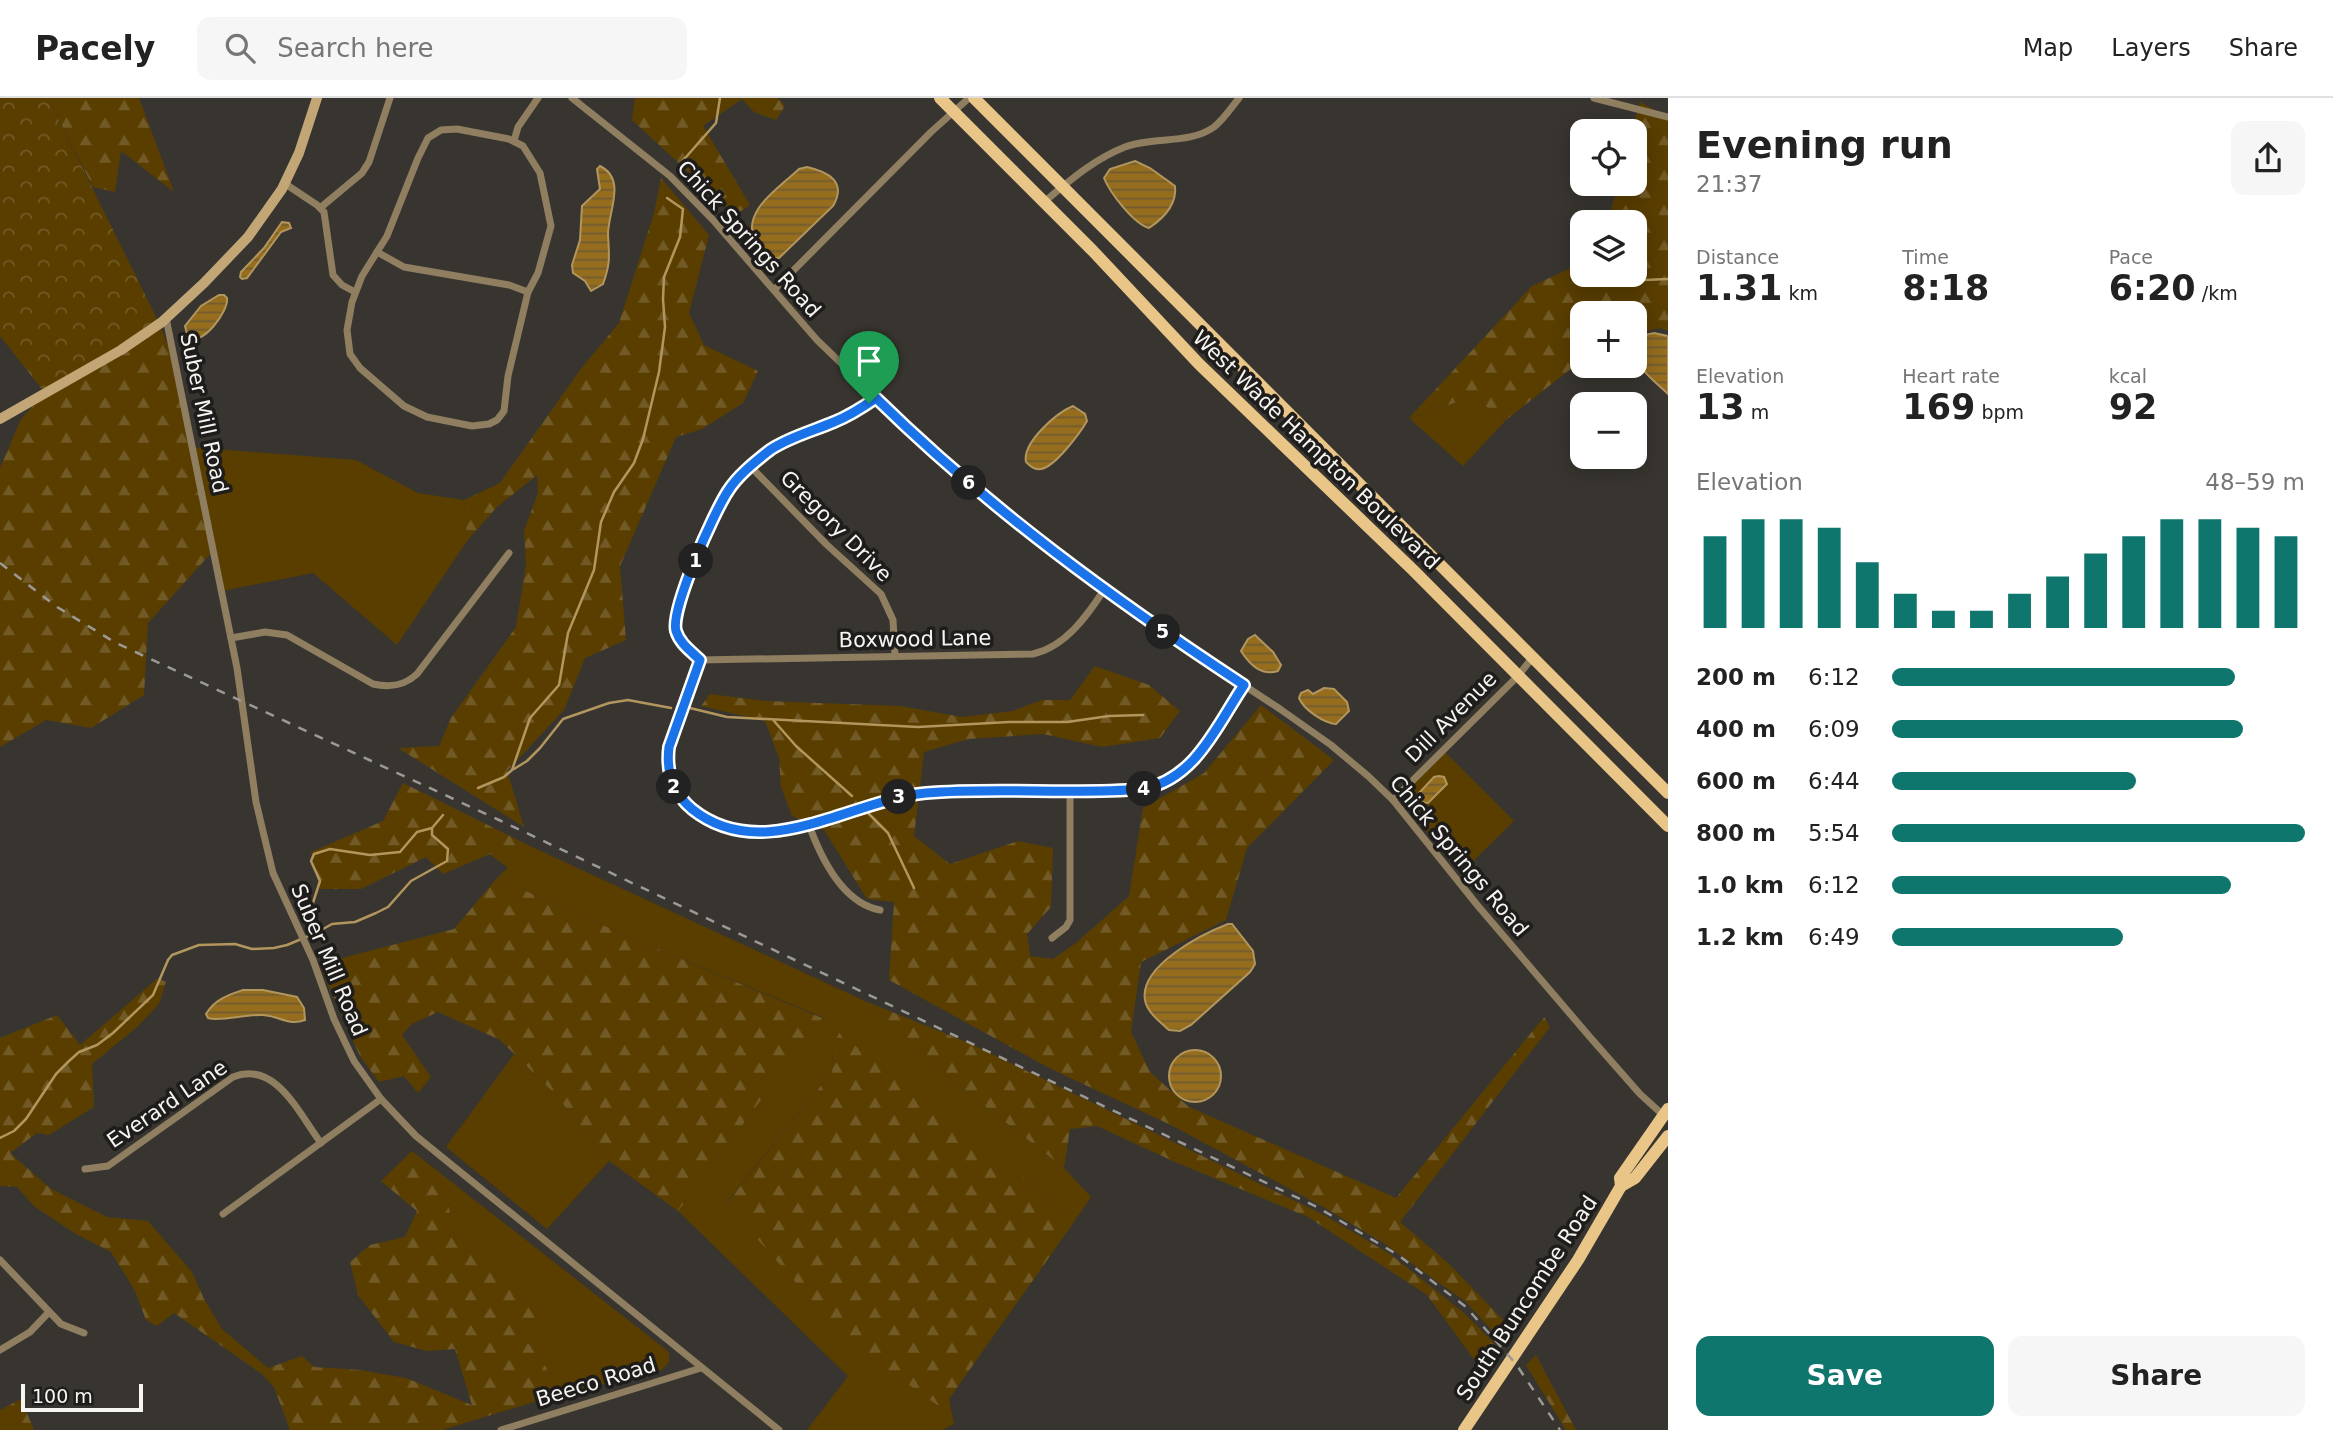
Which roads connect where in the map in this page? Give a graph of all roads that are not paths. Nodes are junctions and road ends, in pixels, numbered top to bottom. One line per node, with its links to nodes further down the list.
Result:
1 (317, 98): 12 (street)
2 (390, 98): 15 (street)
3 (538, 98): 11 (street)
4 (572, 98): 17 (street, Chick Springs Road)
5 (940, 98): 9 (main road, West Wade Hampton Boulevard)
6 (972, 98): 9 (street); 13 (main road, West Wade Hampton Boulevard)
7 (1238, 98): 13 (street)
8 (1594, 98): 10 (street)
9 (954, 112): 14 (main road, West Wade Hampton Boulevard); 17 (street)
10 (1668, 117)
11 (514, 141): 16 (street); 19 (street)
12 (284, 183): 15 (street); 20 (street)
13 (1062, 187): 14 (street); 28 (main road, West Wade Hampton Boulevard)
14 (1044, 202): 30 (main road, West Wade Hampton Boulevard)
15 (320, 208): 18 (street)
16 (377, 252): 18 (street); 19 (street)
17 (775, 289): 21 (street, Chick Springs Road)
18 (355, 292): 19 (street)
19 (528, 292)
20 (166, 318): 22 (street); 26 (street, Suber Mill Road)
21 (876, 398): 23 (street); 25 (street, Chick Springs Road)
22 (0, 419)
23 (750, 466): 27 (street, Gregory Drive); 29 (street)
24 (509, 553): 26 (street)
25 (1104, 590): 27 (street, Boxwood Lane); 31 (street, Chick Springs Road)
26 (231, 638): 39 (street, Suber Mill Road)
27 (895, 656): 29 (street, Boxwood Lane)
28 (1532, 658): 30 (street, Dill Avenue); 33 (main road, West Wade Hampton Boulevard)
29 (700, 660): 35 (street)
30 (1518, 676): 34 (street, Dill Avenue); 36 (main road, West Wade Hampton Boulevard)
31 (1244, 685): 32 (street); 34 (street, Chick Springs Road)
32 (1070, 792): 35 (street); 38 (street)
33 (1668, 793)
34 (1393, 800): 40 (street, Chick Springs Road)
35 (808, 825): 37 (street)
36 (1668, 826)
37 (880, 910)
38 (1052, 939)
39 (381, 1100): 42 (street); 50 (street, Suber Mill Road)
40 (1665, 1112): 44 (main road, South Buncombe Road)
41 (1668, 1136): 44 (main road, South Buncombe Road)
42 (321, 1143): 43 (street, Everard Lane); 45 (street)
43 (85, 1169)
44 (1621, 1186): 53 (main road, South Buncombe Road)
45 (222, 1214)
46 (0, 1260): 47 (street)
47 (49, 1312): 48 (street); 49 (street)
48 (84, 1333)
49 (0, 1350)
50 (701, 1368): 51 (street, Beeco Road); 52 (street, Suber Mill Road)
51 (501, 1430)
52 (779, 1430)
53 (1464, 1430)

